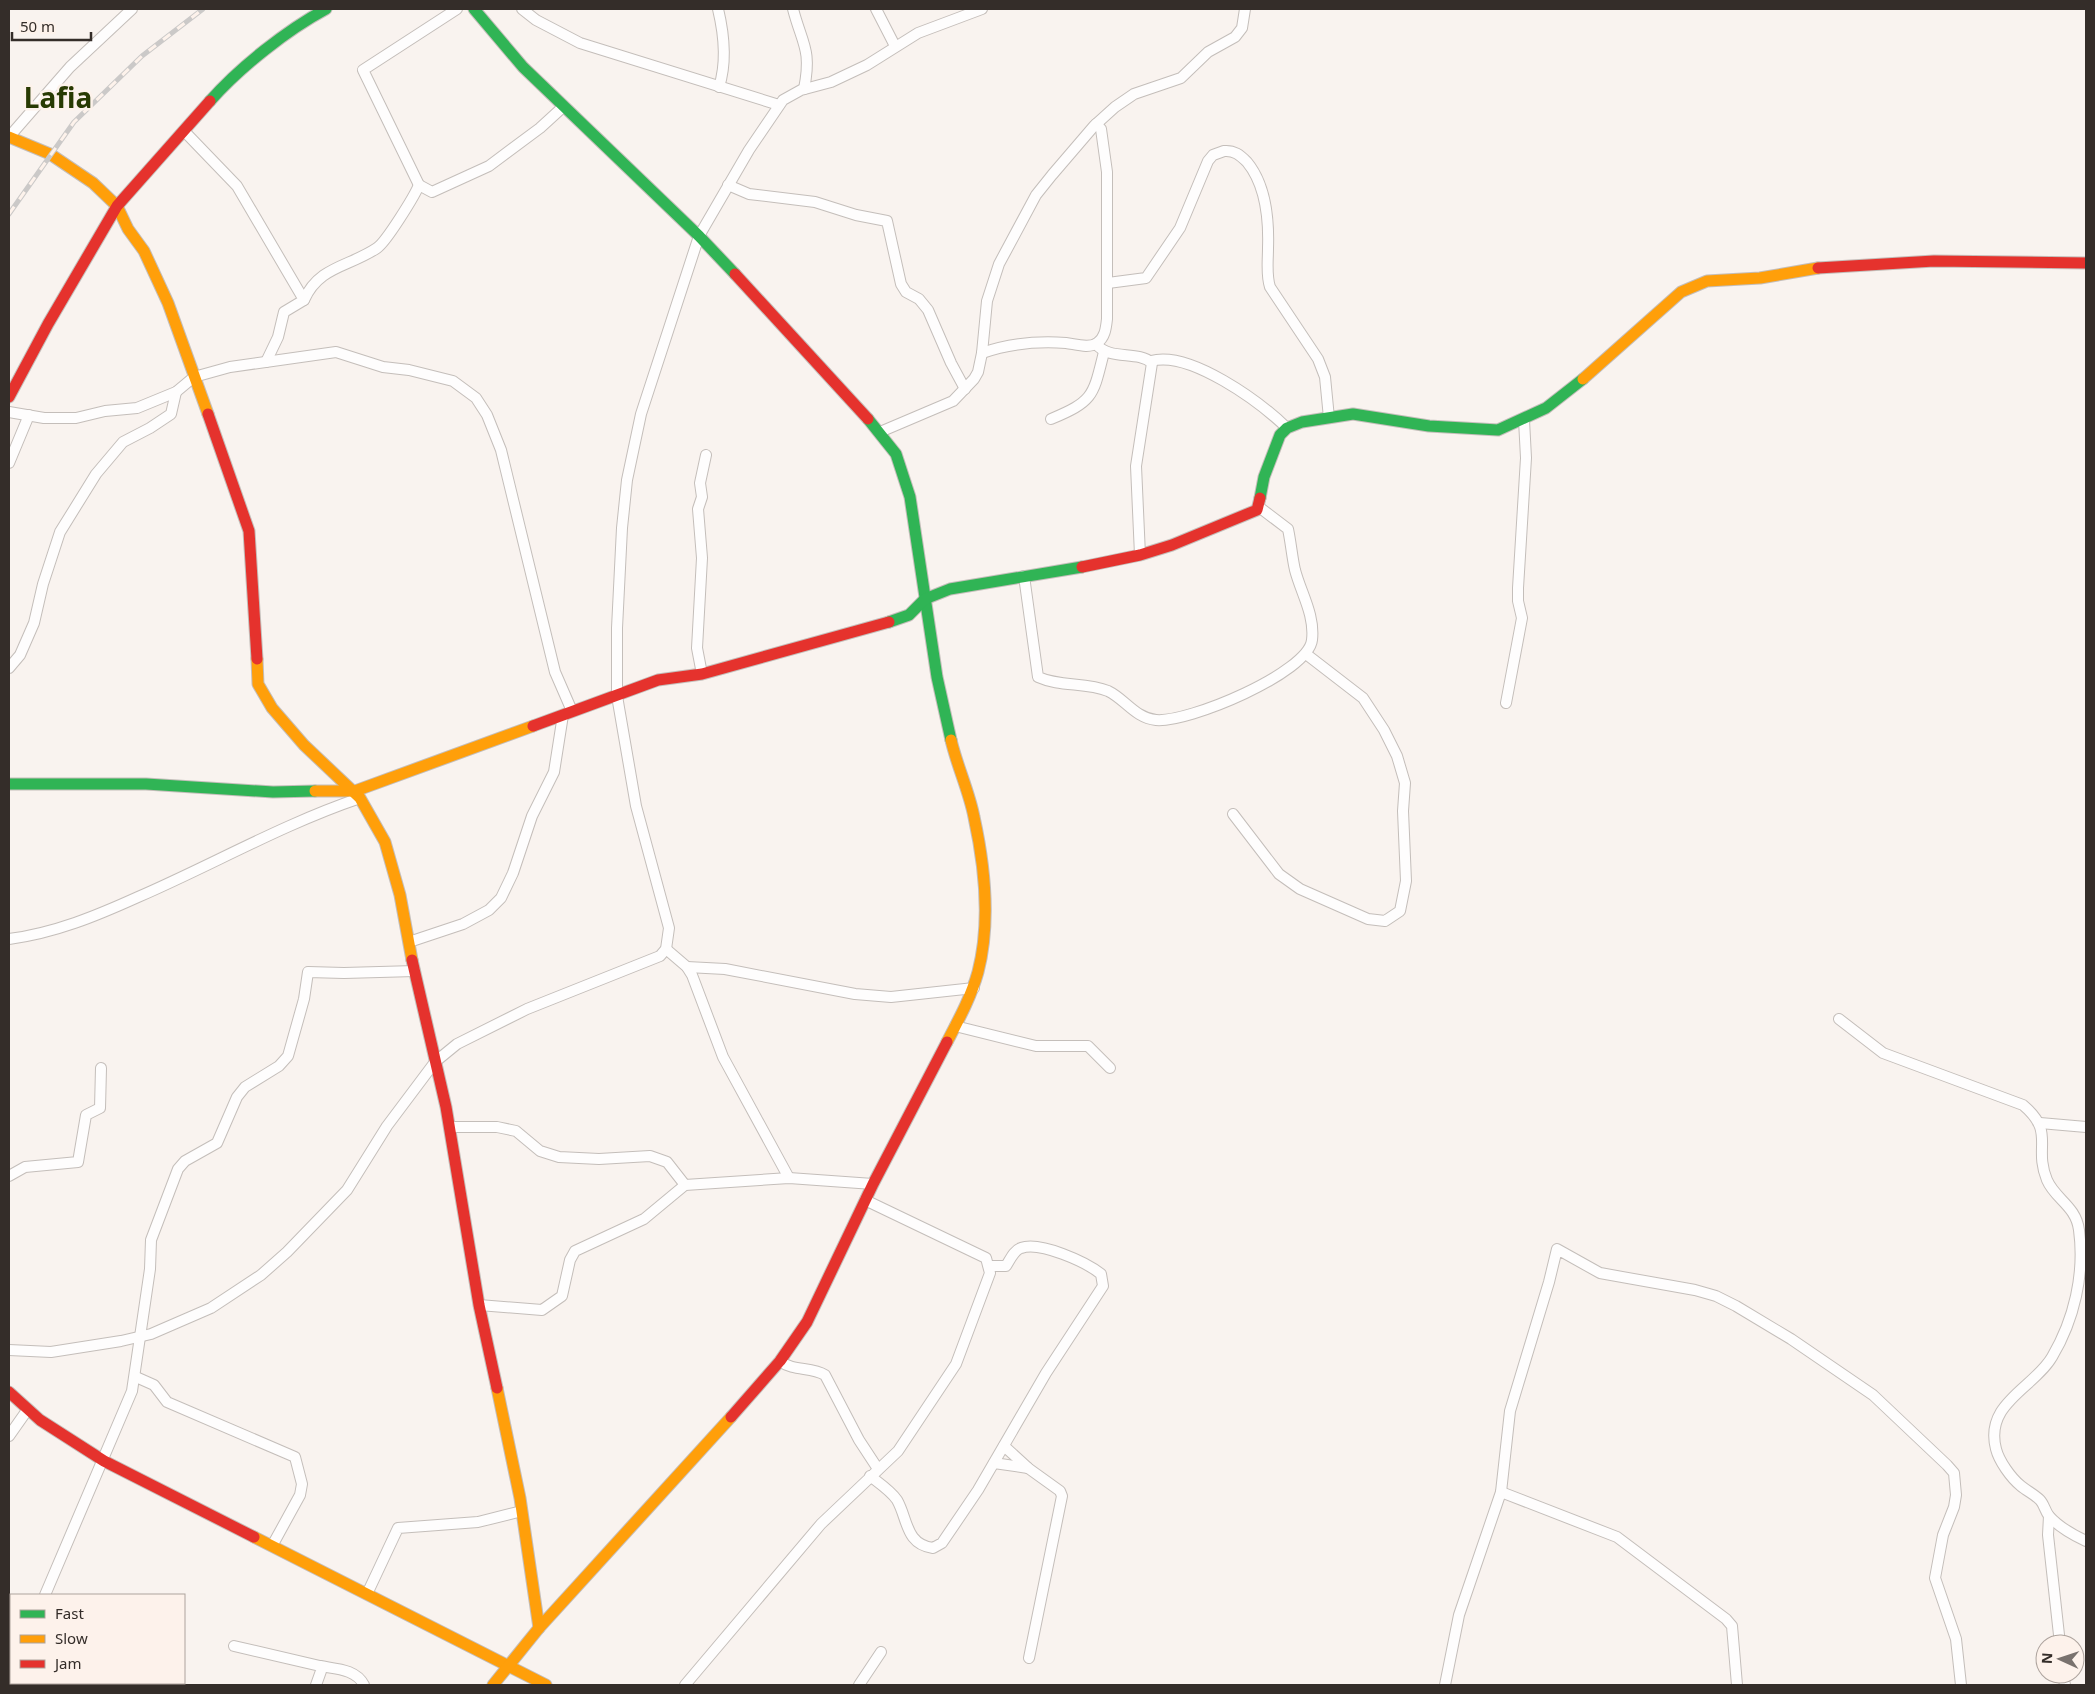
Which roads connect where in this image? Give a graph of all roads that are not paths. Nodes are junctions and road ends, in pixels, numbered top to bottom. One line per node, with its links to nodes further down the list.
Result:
1 (132, 9): 18 (street)
2 (326, 9): 17 (street)
3 (457, 9): 19 (street)
4 (474, 9): 15 (street)
5 (522, 9): 12 (street)
6 (718, 9): 12 (street)
7 (793, 9): 13 (street)
8 (876, 9): 11 (street)
9 (982, 9): 11 (street)
10 (1245, 9): 16 (street)
11 (895, 46): 13 (street)
12 (719, 87): 14 (street)
13 (804, 89): 14 (street)
14 (779, 105): 20 (street)
15 (563, 107): 19 (street); 22 (street)
16 (1096, 124): 24 (street); 28 (street)
17 (184, 131): 21 (street); 25 (street)
18 (9, 137): 21 (street)
19 (419, 185): 25 (street)
20 (728, 185): 22 (street); 32 (street)
21 (118, 206): 31 (street); 34 (street)
22 (699, 236): 41 (street); 51 (street)
23 (2086, 264): 39 (street)
24 (1108, 283): 26 (street); 37 (street)
25 (304, 300): 30 (street)
26 (1096, 344): 27 (street); 28 (street)
27 (1104, 352): 29 (street); 38 (street)
28 (982, 353): 32 (street)
29 (1151, 361): 40 (street); 45 (street)
30 (266, 362): 31 (street); 53 (street)
31 (194, 377): 33 (street); 55 (street)
32 (965, 389): 41 (street)
33 (176, 392): 36 (street); 49 (street)
34 (9, 397)
35 (9, 412): 36 (street)
36 (29, 415): 43 (street)
37 (1329, 418): 39 (street); 40 (street)
38 (1051, 419)
39 (1524, 420): 52 (street)
40 (1287, 428): 44 (street)
41 (880, 432): 47 (street)
42 (706, 455): 50 (street)
43 (9, 463)
44 (1259, 507): 45 (street); 48 (street)
45 (1140, 555): 46 (street)
46 (1024, 576): 47 (street); 48 (street)
47 (925, 599): 50 (street); 62 (street)
48 (1306, 654): 56 (street)
49 (9, 668)
50 (702, 674): 51 (street)
51 (617, 696): 53 (street); 59 (street)
52 (1506, 703)
53 (567, 713): 55 (street); 58 (street)
54 (9, 784): 55 (street)
55 (358, 795): 57 (street); 58 (street)
56 (1234, 814)
57 (9, 939)
58 (409, 942): 61 (street)
59 (666, 949): 60 (street); 65 (street)
60 (687, 967): 62 (street); 72 (street)
61 (415, 971): 65 (street); 78 (street)
62 (974, 988): 64 (street)
63 (1839, 1019): 68 (street)
64 (955, 1026): 67 (street); 73 (street)
65 (436, 1062): 69 (street); 78 (street)
66 (101, 1068): 71 (street)
67 (1110, 1068)
68 (2040, 1123): 70 (street); 92 (street)
69 (450, 1127): 74 (street); 77 (street)
70 (2086, 1127)
71 (9, 1176)
72 (789, 1178): 73 (street); 74 (street)
73 (873, 1184): 75 (street)
74 (685, 1185): 77 (street)
75 (865, 1200): 76 (street); 80 (street)
76 (990, 1266): 85 (street); 89 (street)
77 (480, 1305): 91 (street)
78 (141, 1336): 79 (street); 81 (street)
79 (9, 1350)
80 (780, 1361): 89 (street); 97 (street)
81 (136, 1376): 86 (street); 94 (street)
82 (9, 1392): 83 (street)
83 (28, 1409): 84 (street); 86 (street)
84 (9, 1436)
85 (1004, 1446): 87 (street); 88 (street)
86 (104, 1461): 94 (street); 95 (street)
87 (994, 1464): 88 (street); 89 (street)
88 (1028, 1468): 101 (street)
89 (874, 1472): 108 (street)
90 (1501, 1492): 110 (street); 111 (street); 112 (street)
91 (522, 1511): 96 (street); 97 (street)
92 (2049, 1516): 93 (street); 98 (street)
93 (2086, 1541)
94 (272, 1546): 96 (street)
95 (45, 1594)
96 (367, 1594): 103 (street)
97 (539, 1628): 103 (street)
98 (2059, 1634)
99 (234, 1646): 102 (street)
100 (881, 1652): 109 (street)
101 (1028, 1658)
102 (320, 1666): 104 (street); 105 (street)
103 (510, 1666): 106 (street); 107 (street)
104 (316, 1685)
105 (364, 1685)
106 (493, 1685)
107 (546, 1685)
108 (685, 1685)
109 (859, 1685)
110 (1445, 1685)
111 (1737, 1685)
112 (1961, 1685)

